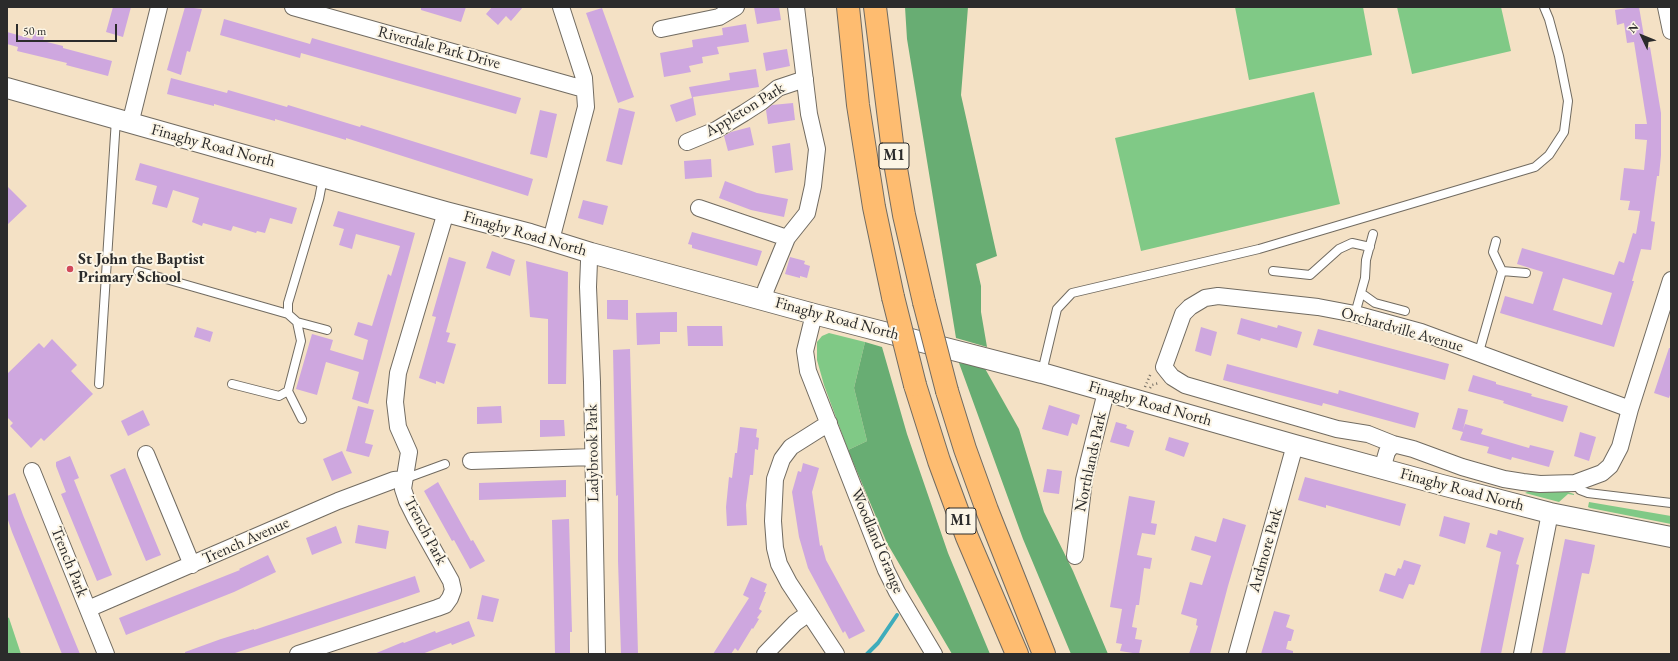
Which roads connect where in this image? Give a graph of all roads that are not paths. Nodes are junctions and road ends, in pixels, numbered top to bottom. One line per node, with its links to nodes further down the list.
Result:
1 (159, 7): 15 (street)
2 (293, 7): 14 (street, Riverdale Park Drive)
3 (561, 7): 14 (street)
4 (736, 7): 10 (street)
5 (796, 7): 12 (street, Appleton Park)
6 (848, 7): 71 (highway, M1, bridge)
7 (875, 7): 72 (highway, M1, bridge)
8 (1544, 7): 40 (lane)
9 (1666, 7): 11 (street)
10 (660, 29)
11 (1671, 31)
12 (805, 79): 16 (street, Appleton Park); 21 (street, Appleton Park)
13 (7, 88): 15 (street, Finaghy Road North)
14 (584, 89): 22 (street)
15 (123, 121): 17 (street, Finaghy Road North); 41 (lane)
16 (687, 142)
17 (323, 178): 19 (street, Finaghy Road North); 34 (lane)
18 (699, 208): 21 (street)
19 (446, 212): 22 (street, Finaghy Road North); 56 (street, Trench Park)
20 (1373, 234): 24 (lane)
21 (787, 238): 32 (street, Appleton Park)
22 (551, 240): 25 (street, Finaghy Road North)
23 (1496, 241): 27 (lane)
24 (1370, 247): 28 (lane); 31 (lane)
25 (591, 253): 32 (street, Finaghy Road North); 51 (street, Ladybrook Park)
26 (138, 271): 34 (lane)
27 (1502, 271): 29 (lane); 39 (lane)
28 (1273, 272)
29 (1526, 273)
30 (1671, 280): 45 (street)
31 (1361, 293): 33 (lane); 36 (lane)
32 (764, 300): 35 (street, Finaghy Road North)
33 (1404, 311)
34 (288, 314): 37 (lane)
35 (814, 314): 40 (street, Finaghy Road North); 47 (street, Woodland Grange)
36 (1354, 314): 39 (street, Orchardville Avenue); 48 (street, Orchardville Avenue)
37 (297, 322): 38 (lane); 43 (lane)
38 (327, 330)
39 (1479, 352): 45 (street, Orchardville Avenue)
40 (1042, 373): 44 (street, Finaghy Road North)
41 (99, 384)
42 (232, 384): 43 (lane)
43 (288, 391): 46 (lane)
44 (1106, 392): 49 (street, Finaghy Road North); 61 (street, Northlands Park)
45 (1630, 409): 57 (street)
46 (302, 419)
47 (829, 423): 64 (street); 70 (street, Woodland Grange)
48 (1393, 444): 54 (street); 57 (street)
49 (1295, 446): 54 (street, Finaghy Road North); 73 (street, Ardmore Park)
50 (146, 454): 62 (street)
51 (593, 457): 52 (street); 68 (street, Ladybrook Park)
52 (471, 462)
53 (445, 464): 56 (lane)
54 (1382, 469): 59 (street, Finaghy Road North)
55 (32, 471): 63 (street, Trench Park)
56 (404, 479): 62 (street, Trench Avenue); 67 (street, Trench Park)
57 (1575, 483): 58 (lane)
58 (1671, 503)
59 (1550, 513): 60 (street, Finaghy Road North); 74 (street)
60 (1671, 537)
61 (1075, 556)
62 (192, 565): 63 (street, Trench Avenue)
63 (88, 609): 66 (street, Trench Park)
64 (809, 613): 65 (street); 69 (street)
65 (836, 653)
66 (106, 654)
67 (298, 654)
68 (597, 654)
69 (765, 654)
70 (934, 654)
71 (1017, 654)
72 (1044, 654)
73 (1237, 654)
74 (1522, 654)

